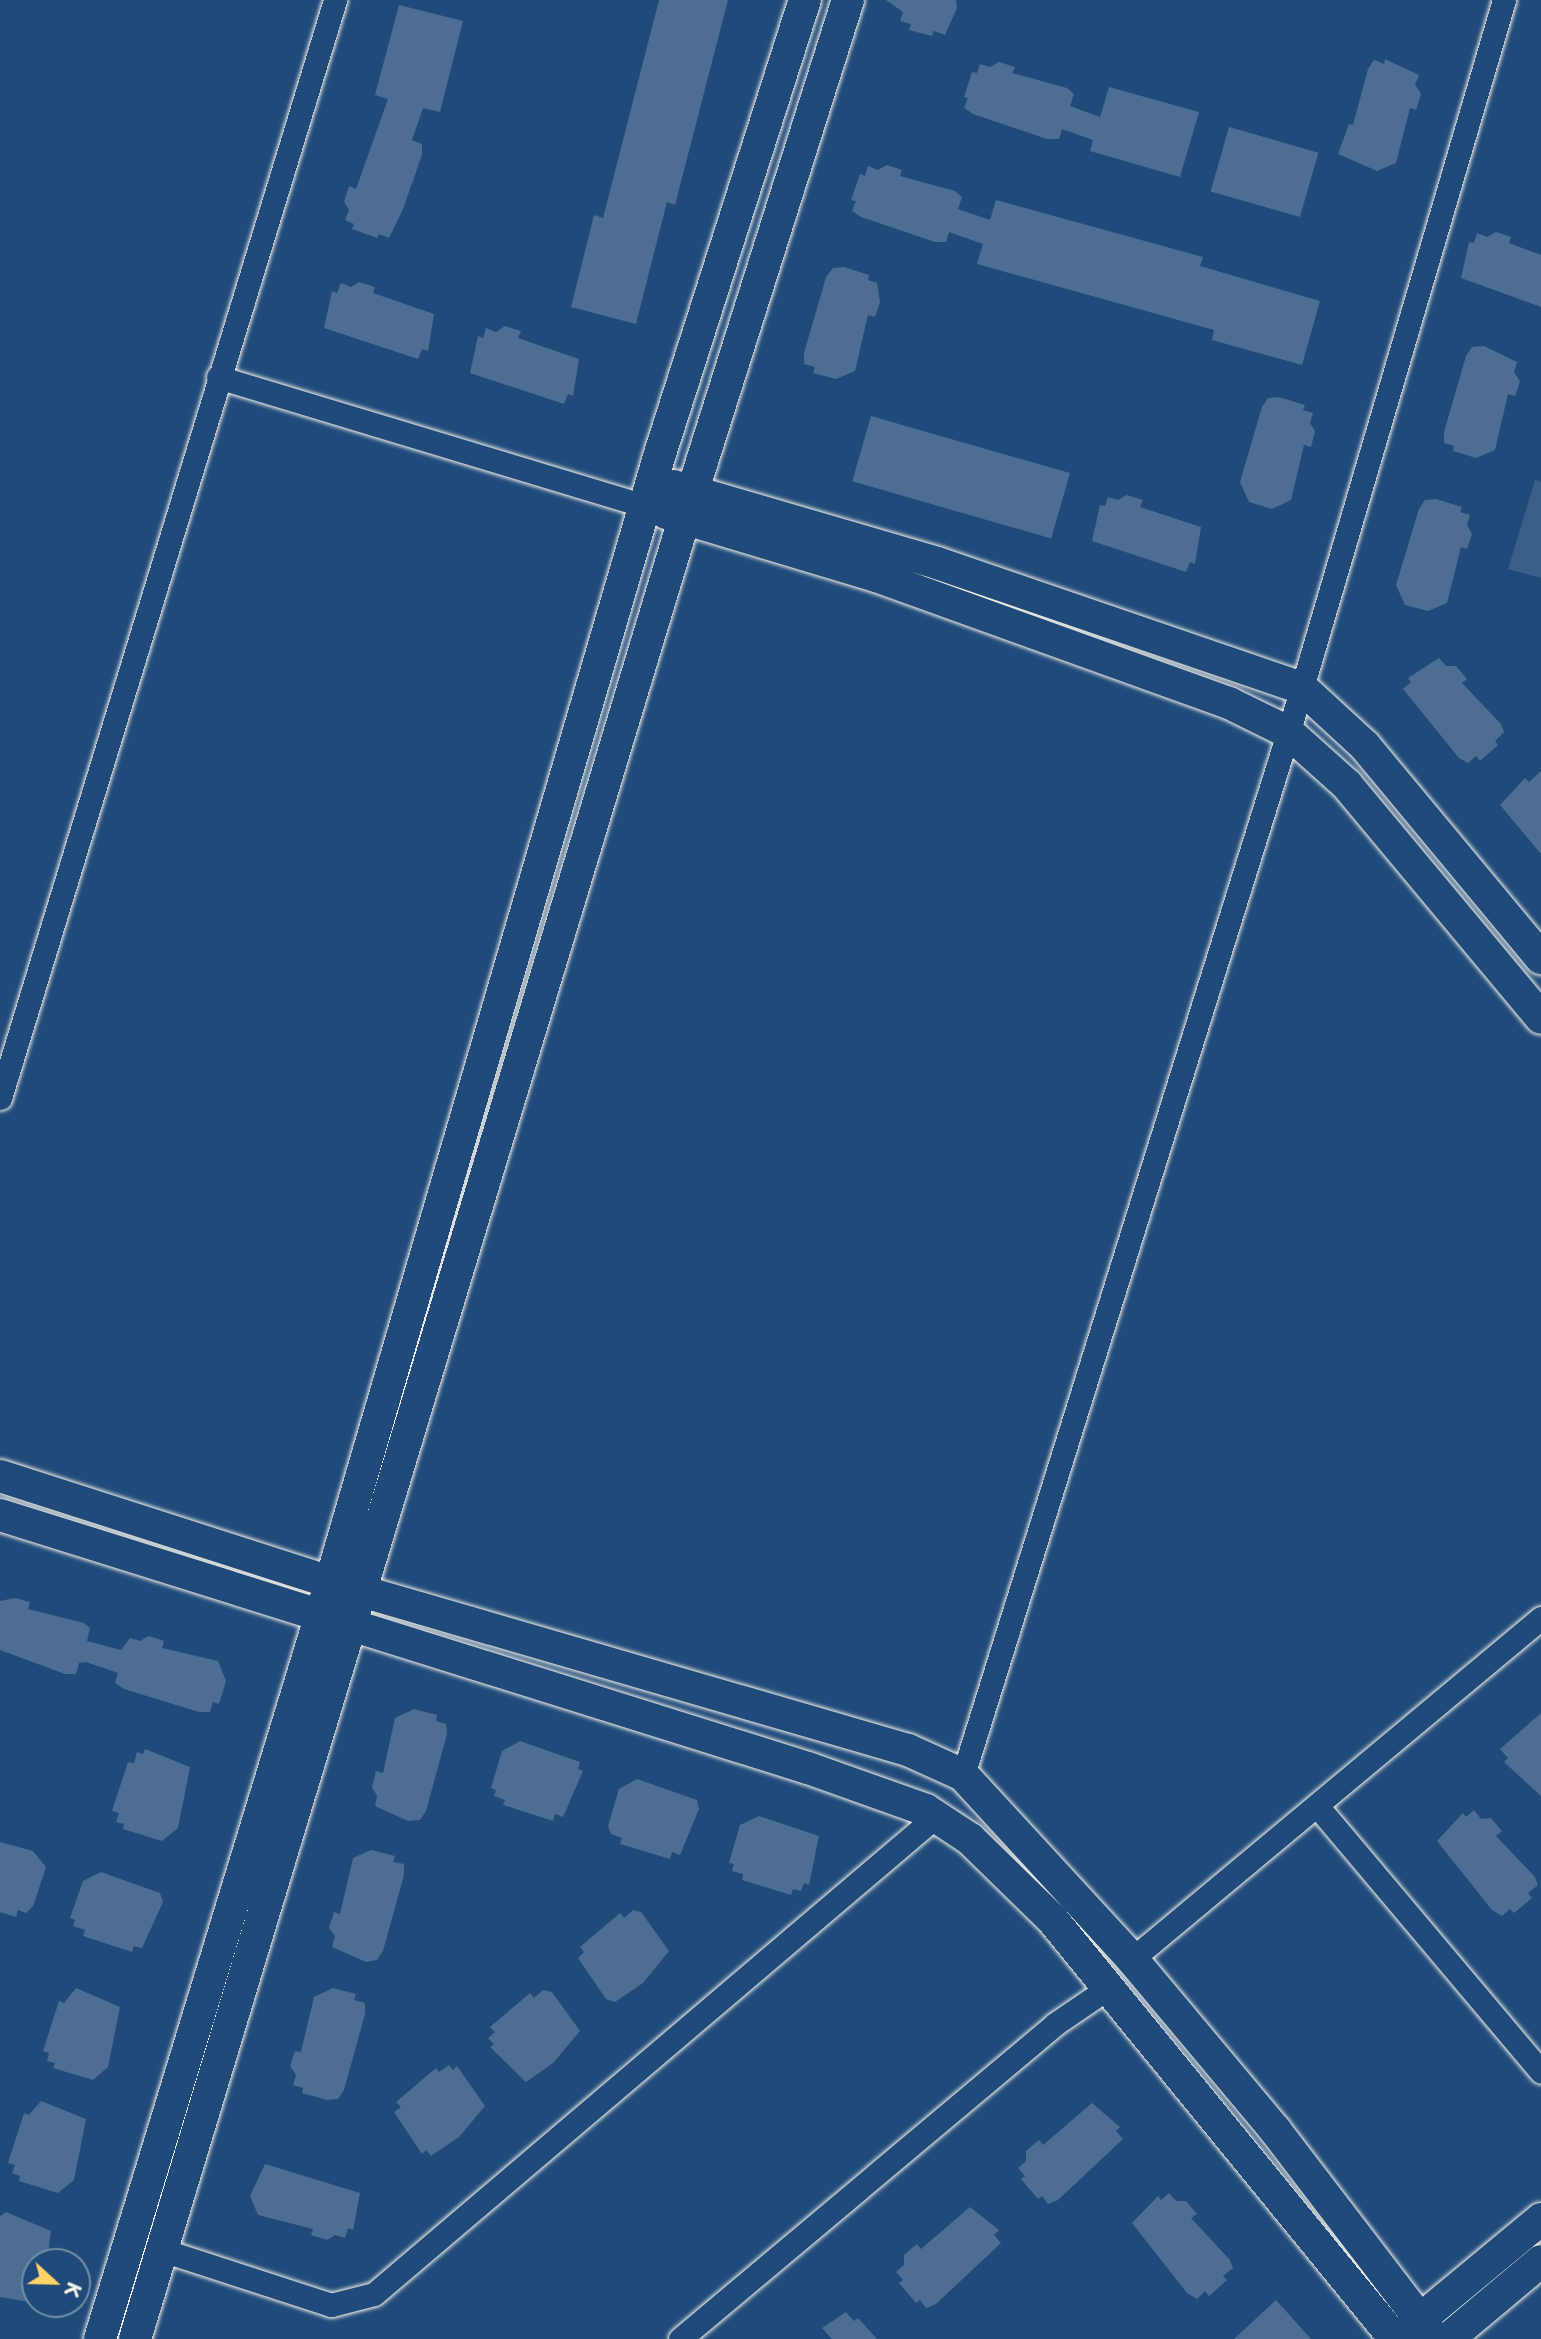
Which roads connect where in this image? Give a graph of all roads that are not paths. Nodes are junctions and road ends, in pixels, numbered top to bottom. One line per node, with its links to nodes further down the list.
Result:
1 (335, 0): 5 (street)
2 (805, 0): 6 (main road)
3 (848, 0): 7 (main road)
4 (1504, 0): 8 (street)
5 (218, 377): 6 (street); 12 (street)
6 (648, 493): 7 (main road); 15 (main road)
7 (689, 505): 8 (main road); 9 (main road); 15 (main road)
8 (1302, 688): 9 (street); 10 (main road)
9 (1288, 732): 11 (main road); 18 (street)
10 (1541, 958)
11 (1541, 1017)
12 (0, 1098)
13 (0, 1476): 15 (main road)
14 (0, 1515): 17 (main road)
15 (345, 1585): 17 (main road); 18 (main road)
16 (1541, 1618): 19 (street)
17 (334, 1621): 20 (main road); 25 (main road); 28 (main road)
18 (963, 1775): 21 (main road)
19 (1318, 1807): 21 (street); 23 (street)
20 (935, 1817): 22 (main road); 25 (street)
21 (1132, 1959): 27 (main road)
22 (1108, 1988): 30 (street); 31 (main road)
23 (1541, 2072)
24 (1541, 2219): 27 (main road)
25 (162, 2250): 29 (main road)
26 (1541, 2261): 32 (main road)
27 (1427, 2329): 31 (main road)
28 (100, 2339)
29 (135, 2339)
30 (680, 2339)
31 (1396, 2339)
32 (1448, 2339)

